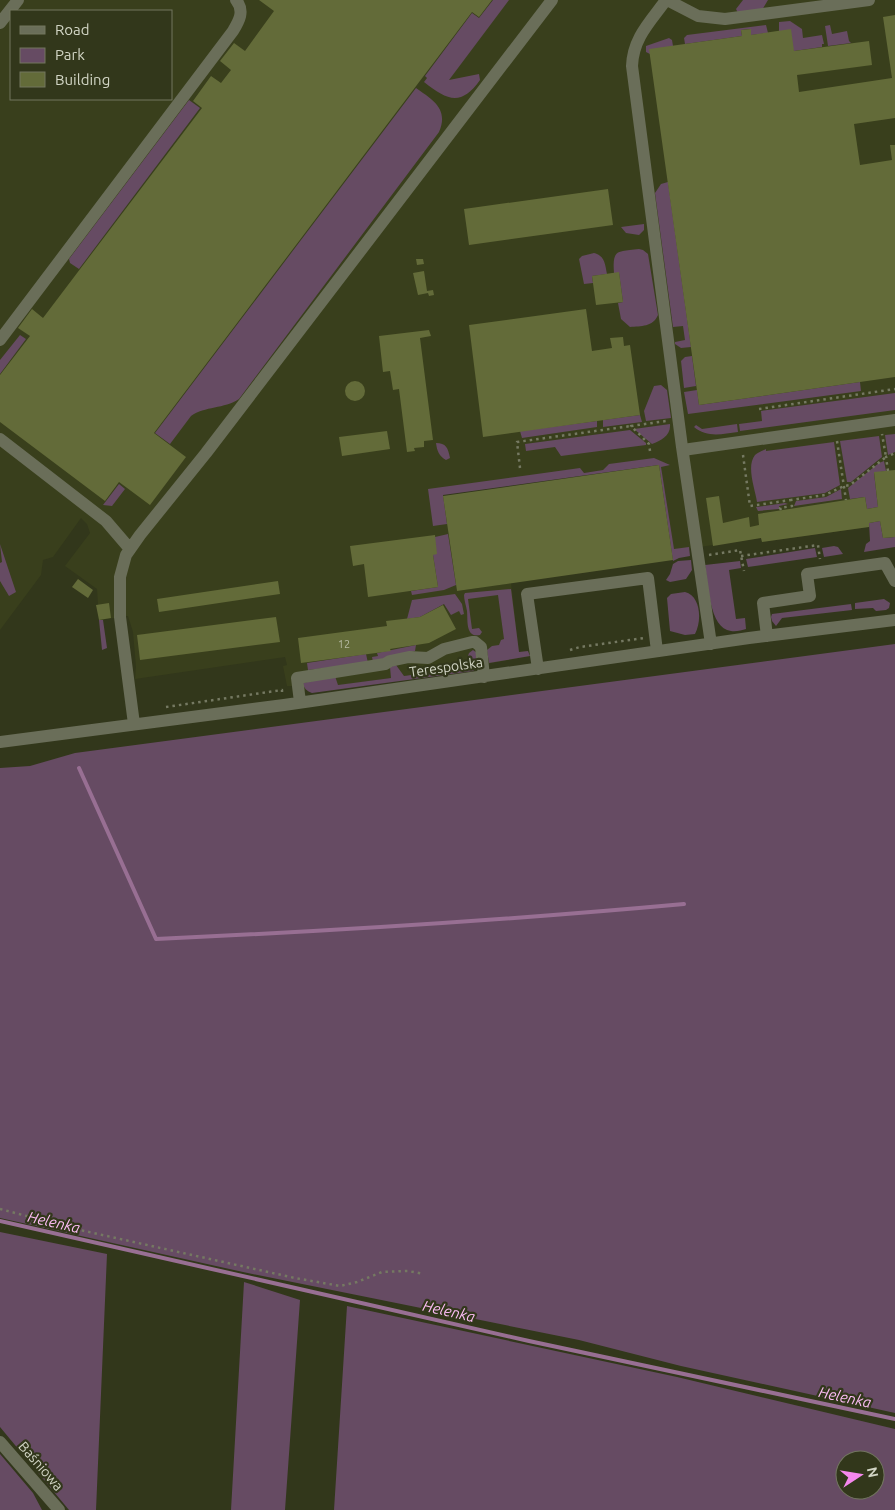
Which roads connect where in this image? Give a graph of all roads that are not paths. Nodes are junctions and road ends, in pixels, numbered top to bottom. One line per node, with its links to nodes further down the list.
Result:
1 (18, 0): 7 (street)
2 (236, 0): 9 (street)
3 (552, 0): 13 (street)
4 (666, 0): 5 (street); 12 (street)
5 (869, 0)
6 (10, 10): 8 (street)
7 (10, 10)
8 (0, 23)
9 (0, 340)
10 (895, 420): 12 (street)
11 (0, 439): 13 (street)
12 (683, 450): 17 (street)
13 (130, 549): 22 (street)
14 (895, 582): 16 (street)
15 (895, 620): 16 (street, Terespolska)
16 (767, 636): 17 (street, Terespolska)
17 (710, 644): 18 (street, Terespolska)
18 (657, 651): 19 (street, Terespolska); 19 (street)
19 (538, 669): 20 (street, Terespolska)
20 (484, 677): 21 (street, Terespolska); 21 (street)
21 (300, 702): 22 (street, Terespolska)
22 (134, 724): 23 (street, Terespolska)
23 (0, 742)
24 (0, 1442): 25 (street, Baśniowa)
25 (39, 1488): 26 (street); 27 (street, Baśniowa)
26 (50, 1510)
27 (59, 1510)

